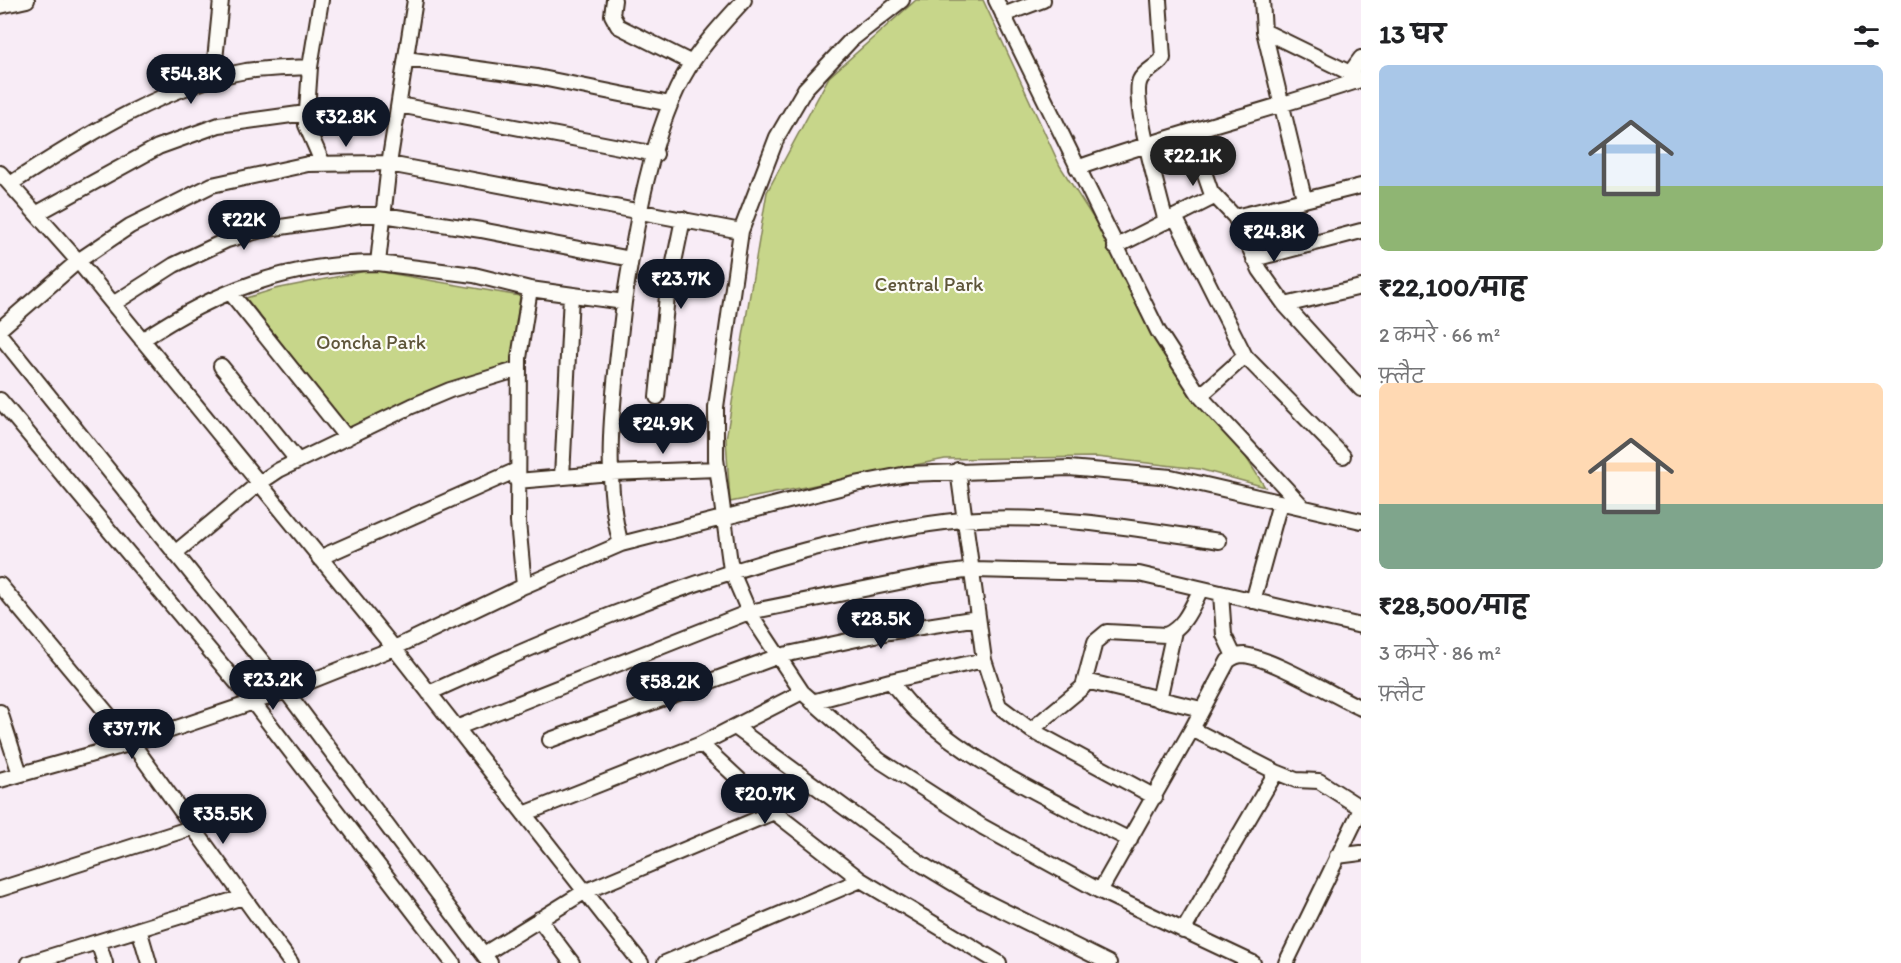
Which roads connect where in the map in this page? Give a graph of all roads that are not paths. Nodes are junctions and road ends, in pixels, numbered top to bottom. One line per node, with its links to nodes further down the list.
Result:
1 (27, 0): 12 (street)
2 (221, 0): 20 (street)
3 (321, 0): 18 (street)
4 (416, 0): 16 (street)
5 (614, 0): 17 (street)
6 (744, 0): 17 (street)
7 (902, 0): 42 (street)
8 (996, 0): 13 (street)
9 (1043, 0): 13 (street)
10 (1159, 0): 26 (street)
11 (1262, 0): 14 (street)
12 (0, 6)
13 (1003, 15): 30 (street)
14 (1264, 31): 19 (street); 23 (street)
15 (1361, 58): 19 (street)
16 (406, 59): 21 (street); 22 (street)
17 (692, 63): 21 (street)
18 (310, 67): 20 (street); 24 (street)
19 (1357, 79): 23 (street)
20 (213, 80): 32 (street)
21 (670, 104): 27 (street)
22 (399, 105): 27 (street); 29 (street)
23 (1281, 106): 25 (street); 35 (street)
24 (306, 113): 28 (street); 37 (street)
25 (1190, 132): 26 (street); 34 (street)
26 (1147, 143): 30 (street); 41 (street)
27 (656, 154): 36 (street)
28 (323, 164): 29 (street); 47 (street)
29 (389, 164): 36 (street); 38 (street)
30 (1077, 168): 44 (street)
31 (0, 173): 32 (street)
32 (10, 184): 37 (street)
33 (1361, 186): 35 (street)
34 (1215, 197): 39 (street); 41 (street)
35 (1304, 198): 39 (street)
36 (641, 210): 40 (street); 45 (street)
37 (36, 214): 47 (street)
38 (382, 215): 45 (street); 48 (street); 54 (street)
39 (1235, 217): 46 (street)
40 (683, 219): 42 (street); 64 (street)
41 (1171, 219): 44 (street); 59 (street)
42 (741, 231): 69 (street)
43 (1361, 231): 46 (street)
44 (1115, 247): 63 (street)
45 (631, 259): 53 (street)
46 (1254, 259): 55 (street)
47 (78, 261): 54 (street); 56 (street)
48 (378, 263): 50 (street); 51 (street)
49 (1361, 287): 55 (street)
50 (530, 289): 52 (street); 61 (street)
51 (230, 291): 58 (street); 66 (street)
52 (571, 295): 53 (street); 73 (street)
53 (624, 302): 71 (street)
54 (113, 304): 58 (street)
55 (1285, 305): 62 (street)
56 (0, 329)
57 (0, 335): 83 (street)
58 (142, 340): 74 (street)
59 (1245, 356): 63 (street); 67 (street)
60 (221, 366): 68 (street)
61 (519, 369): 66 (street); 72 (street)
62 (1361, 389)
63 (1200, 396): 76 (street)
64 (657, 397)
65 (0, 400): 106 (street)
66 (347, 438): 68 (street)
67 (1342, 456)
68 (298, 461): 74 (street)
69 (717, 469): 71 (street); 78 (street)
70 (958, 470): 75 (street); 78 (street); 80 (street)
71 (611, 473): 73 (street); 82 (street)
72 (517, 475): 73 (street); 84 (street); 88 (street)
73 (562, 477)
74 (258, 483): 83 (street); 84 (street)
75 (1280, 503): 76 (street); 91 (street)
76 (1304, 508): 79 (street)
77 (1361, 508): 79 (street)
78 (722, 517): 82 (street); 85 (street)
79 (1354, 519)
80 (963, 520): 81 (street); 85 (street); 86 (street)
81 (1219, 541)
82 (621, 544): 88 (street)
83 (175, 553): 102 (street)
84 (319, 558): 96 (street)
85 (731, 570): 92 (street); 103 (street)
86 (973, 570): 89 (street); 92 (street); 93 (street)
87 (0, 585): 115 (street)
88 (524, 586): 96 (street)
89 (1201, 589): 90 (street); 95 (street)
90 (1221, 594): 91 (street); 98 (street)
91 (1253, 601): 94 (street)
92 (749, 612): 97 (street); 111 (street)
93 (978, 618): 97 (street); 99 (street)
94 (1361, 626)
95 (1174, 631): 101 (street); 105 (street)
96 (394, 648): 102 (street); 103 (street)
97 (778, 656): 104 (street); 114 (street)
98 (1234, 656): 107 (street); 108 (street)
99 (984, 660): 100 (street); 113 (street)
100 (890, 681): 104 (street); 125 (street)
101 (1086, 681): 105 (street); 113 (street)
102 (286, 691): 106 (street); 138 (street)
103 (429, 693): 111 (street)
104 (807, 697): 110 (street); 130 (street)
105 (1159, 700): 108 (street)
106 (252, 701): 115 (street); 144 (street)
107 (1361, 708)
108 (1201, 709): 112 (street)
109 (0, 712): 118 (street)
110 (735, 727): 116 (street); 148 (street)
111 (456, 728): 123 (street)
112 (1192, 729): 117 (street); 120 (street)
113 (1031, 730): 120 (street)
114 (550, 740)
115 (132, 743): 118 (street); 124 (street)
116 (702, 744): 122 (street); 123 (street)
117 (1276, 772): 121 (street); 135 (street)
118 (20, 774): 119 (street)
119 (0, 780)
120 (1155, 797): 125 (street)
121 (1361, 808): 127 (street)
122 (774, 812): 128 (street); 131 (street)
123 (524, 814): 131 (street)
124 (191, 828): 129 (street); 132 (street)
125 (1130, 840): 130 (street)
126 (1361, 853): 127 (street)
127 (1337, 856): 150 (street)
128 (861, 880): 140 (street); 147 (street)
129 (0, 889)
130 (1100, 891): 135 (street)
131 (584, 892): 133 (street); 146 (street)
132 (243, 897): 134 (street); 139 (street)
133 (539, 919): 138 (street); 145 (street)
134 (139, 929): 136 (street); 143 (street)
135 (1183, 931): 149 (street)
136 (98, 942): 137 (street); 142 (street)
137 (55, 959): 141 (street)
138 (487, 959)
139 (286, 962)
140 (996, 962)
141 (29, 963)
142 (105, 963)
143 (149, 963)
144 (453, 963)
145 (572, 963)
146 (641, 963)
147 (665, 963)
148 (1109, 963)
149 (1253, 963)
150 (1286, 963)

